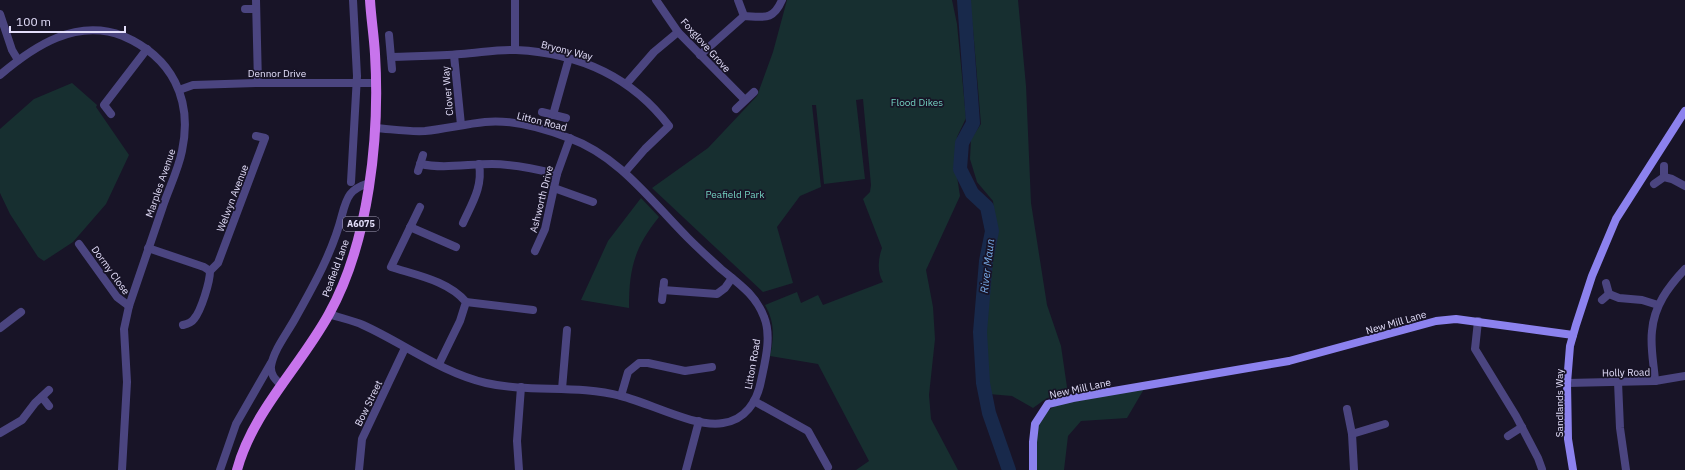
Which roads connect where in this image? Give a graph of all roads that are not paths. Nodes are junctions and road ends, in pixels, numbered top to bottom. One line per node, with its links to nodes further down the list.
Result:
1 (353, 0): 25 (street)
2 (370, 0): 23 (main road, Peafield Lane / A6075)
3 (515, 0): 14 (street)
4 (656, 0): 11 (street, Foxglove Grove)
5 (738, 0): 10 (street)
6 (782, 0): 10 (street)
7 (256, 4): 8 (street); 22 (street)
8 (245, 9)
9 (0, 14): 19 (street)
10 (744, 16): 16 (street)
11 (678, 32): 16 (street, Foxglove Grove); 24 (street)
12 (389, 35): 17 (street)
13 (147, 50): 19 (street, Marples Avenue); 26 (street, Marples Avenue); 32 (street)
14 (515, 50): 15 (street, Bryony Way); 18 (street, Bryony Way)
15 (454, 55): 17 (street, Bryony Way); 35 (street, Clover Way)
16 (700, 55): 28 (street, Foxglove Grove)
17 (391, 57): 20 (street)
18 (569, 58): 24 (street, Bryony Way); 33 (street)
19 (18, 60): 21 (street, Marples Avenue)
20 (392, 69)
21 (0, 75)
22 (258, 83): 25 (street, Dennor Drive); 26 (street, Dennor Drive)
23 (376, 83): 25 (street, Dennor Drive); 36 (main road, Peafield Lane / A6075)
24 (627, 83): 42 (street, Bryony Way)
25 (356, 84): 45 (street)
26 (179, 90): 60 (street, Marples Avenue)
27 (754, 92): 28 (street)
28 (745, 100): 29 (street)
29 (736, 108)
30 (1685, 111): 81 (street)
31 (542, 112): 33 (street)
32 (111, 114)
33 (553, 115): 34 (street)
34 (566, 118)
35 (461, 125): 36 (street, Litton Road); 38 (street, Litton Road)
36 (375, 128): 46 (main road, Peafield Lane / A6075)
37 (256, 136): 63 (street, Welwyn Avenue)
38 (570, 138): 42 (street, Litton Road); 43 (street, Ashworth Drive)
39 (423, 155): 40 (street)
40 (479, 164): 43 (street); 53 (street)
41 (1664, 166): 44 (street)
42 (625, 172): 64 (street, Litton Road)
43 (557, 174): 49 (street, Ashworth Drive)
44 (1664, 177): 47 (street); 48 (street)
45 (351, 182)
46 (370, 183): 76 (main road, Peafield Lane / A6075); 83 (street)
47 (1654, 184)
48 (1685, 186)
49 (554, 188): 50 (street); 56 (street, Ashworth Drive)
50 (589, 197)
51 (420, 207): 55 (street)
52 (460, 210): 53 (street)
53 (468, 213): 54 (street)
54 (463, 224)
55 (410, 227): 59 (street); 71 (street)
56 (539, 243): 58 (street, Ashworth Drive); 61 (street, Ashworth Drive)
57 (79, 244): 73 (street, Dormy Close)
58 (548, 246)
59 (456, 247)
60 (148, 248): 63 (street); 73 (street, Marples Avenue)
61 (535, 251)
62 (1685, 269): 72 (street)
63 (210, 271): 78 (street, Welwyn Avenue)
64 (732, 278): 67 (street); 96 (street, Litton Road)
65 (664, 282): 67 (street)
66 (1606, 283): 68 (street)
67 (663, 290): 69 (street)
68 (1609, 294): 70 (street); 72 (street)
69 (662, 300)
70 (1602, 300)
71 (466, 302): 74 (street); 84 (street)
72 (1658, 305): 87 (street)
73 (128, 306): 107 (street, Marples Avenue)
74 (533, 310)
75 (22, 312): 79 (street)
76 (329, 314): 82 (street, Litton Road); 90 (main road, Peafield Lane / A6075)
77 (1478, 321): 81 (street, New Mill Lane); 101 (street); 113 (street, New Mill Lane)
78 (183, 325)
79 (0, 328)
80 (567, 330): 92 (street)
81 (1573, 335): 89 (street, Sandlands Way)
82 (405, 348): 84 (street, Litton Road); 110 (street, Bow Street)
83 (272, 361): 90 (street); 108 (street)
84 (439, 364): 91 (street, Litton Road)
85 (712, 367): 94 (street)
86 (1685, 376): 87 (street, Holly Road)
87 (1655, 381): 88 (street, Holly Road)
88 (1618, 382): 89 (street, Holly Road); 116 (street)
89 (1567, 383): 115 (street, Sandlands Way)
90 (282, 386): 109 (main road, Peafield Lane / A6075)
91 (521, 387): 92 (street, Litton Road); 111 (street)
92 (562, 389): 94 (street, Litton Road)
93 (50, 390): 95 (street)
94 (621, 396): 99 (street, Litton Road)
95 (42, 397): 97 (street); 102 (street)
96 (754, 401): 99 (street, Litton Road); 105 (street)
97 (49, 406)
98 (1347, 409): 103 (street)
99 (699, 421): 112 (street)
100 (1385, 424): 103 (street)
101 (1522, 427): 104 (street); 106 (street)
102 (0, 433)
103 (1352, 434): 114 (street)
104 (1508, 436)
105 (828, 467)
106 (1542, 469)
107 (122, 470)
108 (220, 470)
109 (238, 470)
110 (359, 470)
111 (519, 470)
112 (686, 470)
113 (1033, 470)
114 (1354, 470)
115 (1573, 470)
116 (1626, 470)

